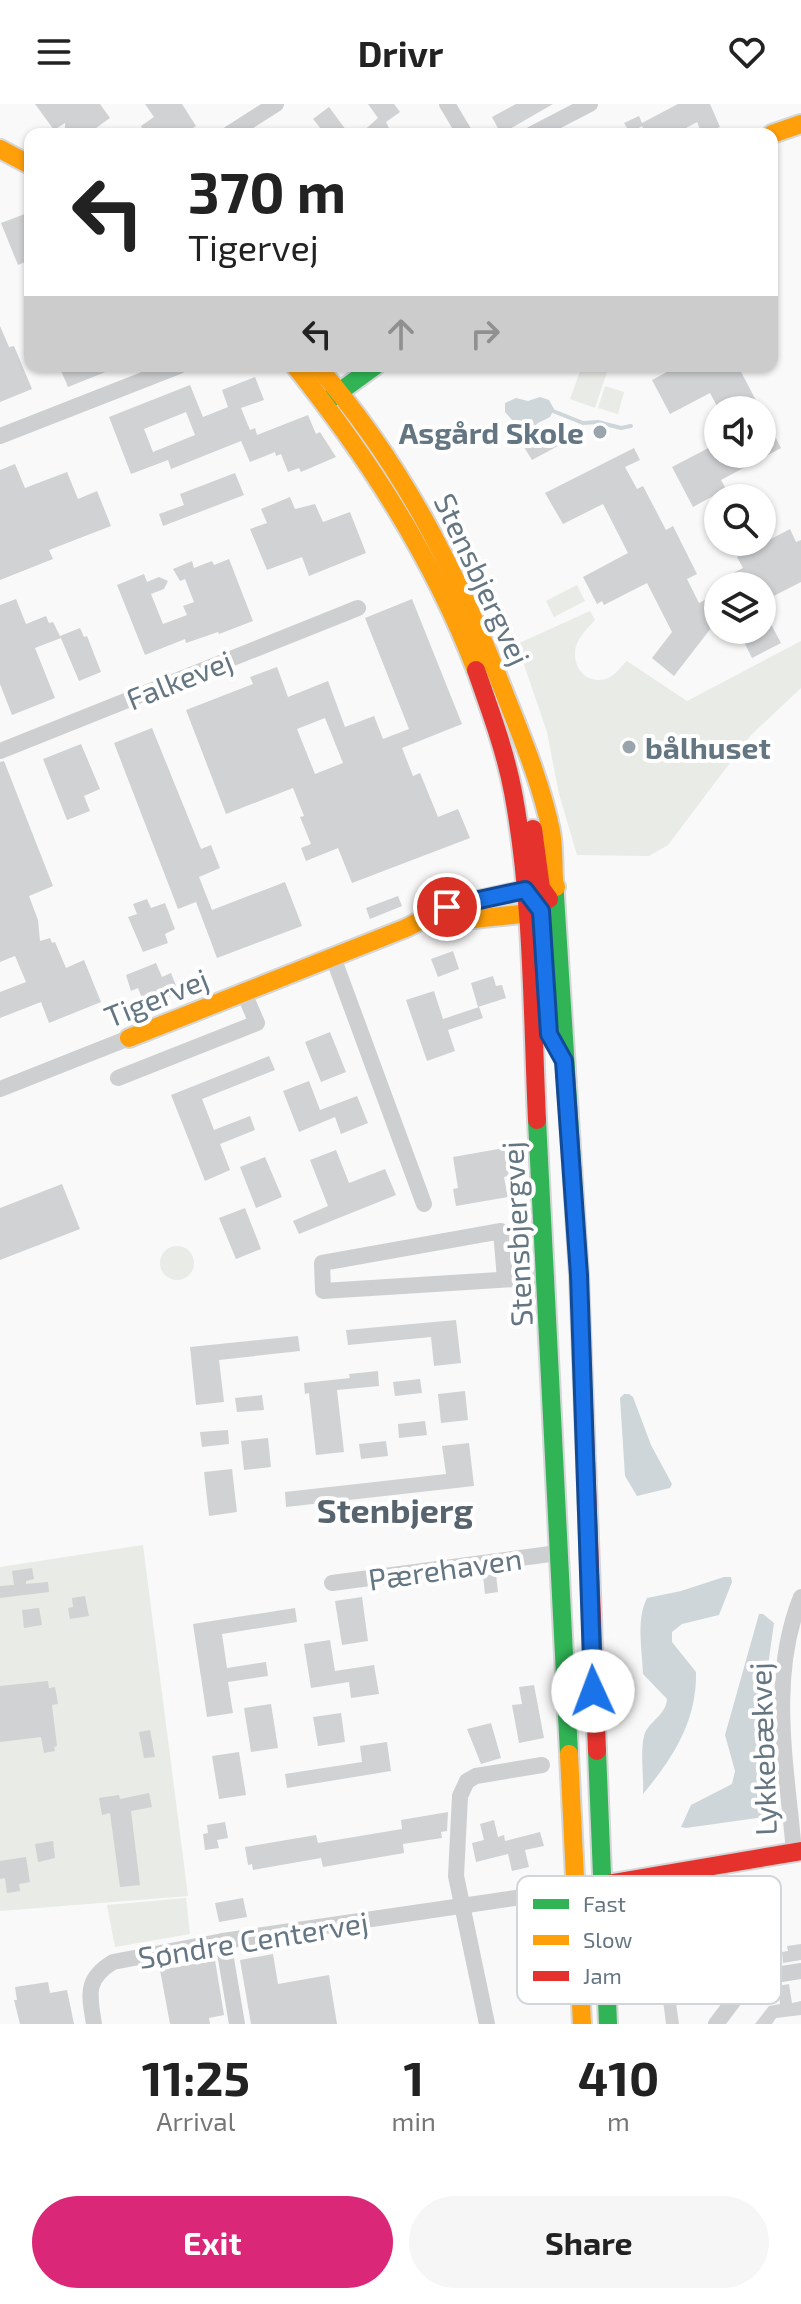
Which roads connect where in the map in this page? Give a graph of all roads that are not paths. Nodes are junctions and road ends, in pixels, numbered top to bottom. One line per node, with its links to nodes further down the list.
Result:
1 (276, 104): 5 (street)
2 (447, 104): 6 (street)
3 (590, 104): 7 (street)
4 (801, 124): 8 (street)
5 (238, 128)
6 (461, 128)
7 (544, 128)
8 (778, 132)
9 (0, 136): 10 (street)
10 (24, 147)
11 (0, 149): 12 (street)
12 (24, 162)
13 (164, 372): 19 (street)
14 (300, 372): 18 (street, Stensbjergvej)
15 (323, 372): 17 (street, Stensbjergvej)
16 (367, 372): 17 (street)
17 (341, 391): 18 (street); 22 (street, Stensbjergvej)
18 (325, 403): 22 (street, Stensbjergvej)
19 (0, 436)
20 (358, 608): 21 (street, Falkevej)
21 (0, 751)
22 (541, 888): 23 (street, Stensbjergvej); 23 (street, Stensbjergvej); 24 (street, Tigervej)
23 (542, 912): 24 (street, Tigervej); 31 (street, Stensbjergvej); 33 (street, Stensbjergvej)
24 (406, 928): 25 (street, Tigervej)
25 (333, 957): 26 (street, Tigervej); 30 (street)
26 (244, 993): 27 (street, Tigervej); 28 (street)
27 (129, 1038): 29 (street, Tigervej)
28 (118, 1078)
29 (0, 1089)
30 (424, 1204)
31 (547, 1277): 32 (street); 34 (street, Stensbjergvej)
32 (505, 1279): 32 (street)
33 (587, 1537): 34 (street); 35 (street, Stensbjergvej)
34 (558, 1553): 35 (street); 36 (street, Pærehaven); 40 (street, Stensbjergvej)
35 (588, 1567): 41 (street, Stensbjergvej)
36 (332, 1583)
37 (801, 1597): 39 (street, Lykkebækvej)
38 (542, 1765): 44 (street)
39 (798, 1852): 42 (street, Lykkebækvej)
40 (575, 1876)
41 (602, 1876)
42 (660, 1876)
43 (517, 1898): 44 (street, Søndre Centervej)
44 (464, 1907): 45 (street, Søndre Centervej); 53 (street)
45 (223, 1941): 51 (street, Søndre Centervej); 52 (street)
46 (801, 1971): 47 (street)
47 (781, 1974)
48 (581, 2004): 54 (street, Stensbjergvej)
49 (607, 2004): 55 (street, Stensbjergvej)
50 (731, 2004): 56 (street)
51 (94, 2024)
52 (237, 2024)
53 (487, 2024)
54 (582, 2024)
55 (608, 2024)
56 (716, 2024)

